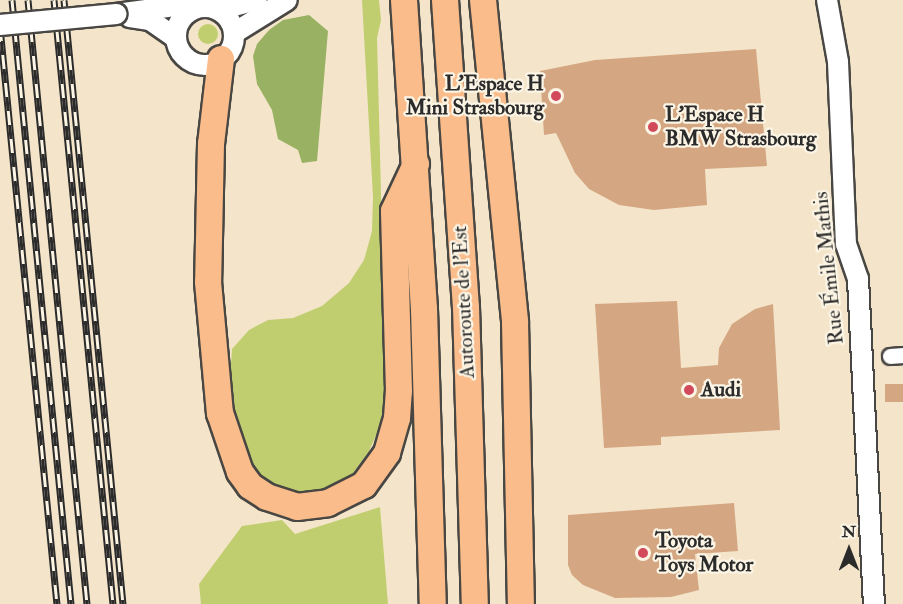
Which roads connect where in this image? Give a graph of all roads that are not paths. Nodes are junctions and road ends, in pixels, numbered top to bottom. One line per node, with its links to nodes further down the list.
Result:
1 (257, 0): 8 (street)
2 (287, 0): 11 (street)
3 (404, 0): 14 (highway, Autoroute de l’Est)
4 (445, 0): 16 (highway, Autoroute de l’Est)
5 (483, 0): 17 (highway)
6 (827, 0): 18 (street, Rue Émile Mathis)
7 (193, 9): 8 (street); 9 (street); 12 (street)
8 (219, 10): 11 (street)
9 (116, 14): 10 (street, bridge); 12 (street)
10 (0, 25)
11 (234, 33): 13 (street)
12 (177, 38): 13 (street)
13 (221, 59): 14 (highway)
14 (416, 164): 15 (highway, Autoroute de l’Est)
15 (433, 604)
16 (474, 604)
17 (521, 604)
18 (874, 604)

